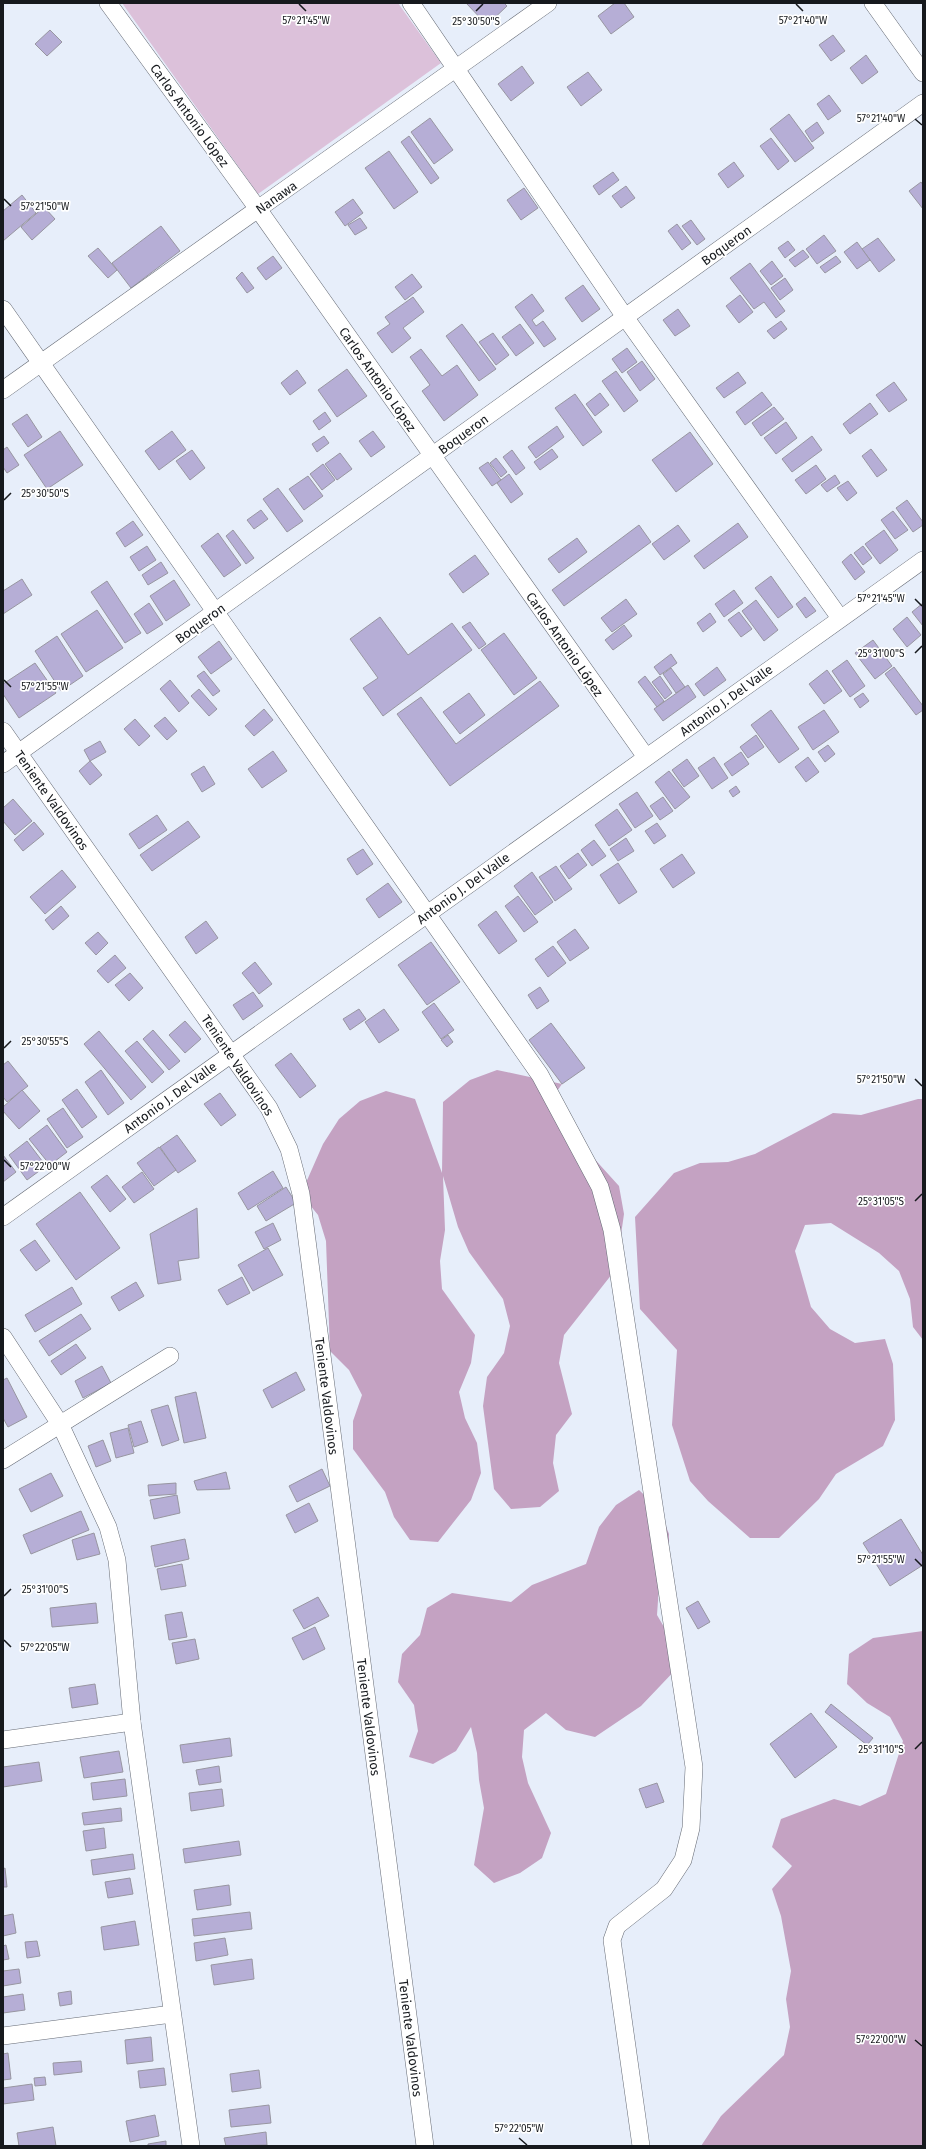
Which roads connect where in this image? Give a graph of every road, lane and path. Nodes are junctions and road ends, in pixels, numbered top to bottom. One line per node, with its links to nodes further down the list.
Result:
1 (108, 3): 8 (street, Carlos Antonio López)
2 (411, 3): 5 (street)
3 (548, 3): 5 (street, Nanawa)
4 (873, 3): 6 (street)
5 (457, 68): 8 (street, Nanawa); 10 (street)
6 (923, 73)
7 (923, 103): 10 (street, Boqueron)
8 (258, 209): 11 (street, Nanawa); 13 (street, Carlos Antonio López)
9 (3, 309): 11 (street)
10 (626, 317): 13 (street, Boqueron); 16 (street)
11 (40, 364): 12 (street, Nanawa); 15 (street)
12 (3, 390)
13 (432, 456): 15 (street, Boqueron); 19 (street, Carlos Antonio López)
14 (923, 560): 16 (street, Antonio J. Del Valle)
15 (215, 612): 18 (street, Boqueron); 21 (street)
16 (840, 618): 19 (street, Antonio J. Del Valle)
17 (3, 731): 18 (street, Teniente Valdovinos)
18 (18, 753): 20 (street, Boqueron); 22 (street, Teniente Valdovinos)
19 (646, 758): 21 (street, Antonio J. Del Valle)
20 (3, 764)
21 (427, 913): 22 (street, Antonio J. Del Valle); 34 (street)
22 (232, 1053): 23 (street, Antonio J. Del Valle); 33 (street, Teniente Valdovinos)
23 (3, 1217)
24 (3, 1337): 26 (street)
25 (170, 1356): 26 (street)
26 (60, 1424): 27 (street); 28 (street)
27 (3, 1460)
28 (132, 1722): 29 (street); 30 (street)
29 (3, 1740)
30 (172, 2014): 31 (street); 32 (street)
31 (3, 2036)
32 (191, 2146)
33 (426, 2146)
34 (640, 2146)

